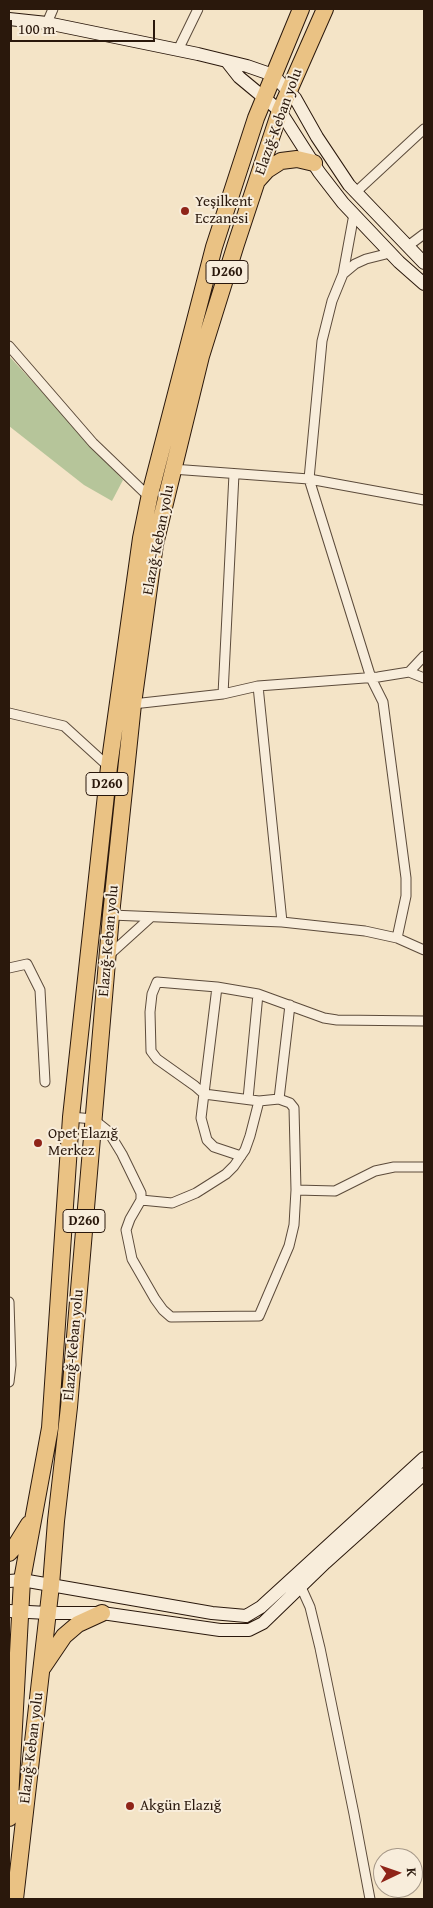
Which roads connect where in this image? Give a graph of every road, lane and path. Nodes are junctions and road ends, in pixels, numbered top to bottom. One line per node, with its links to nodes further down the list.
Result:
1 (54, 9): 6 (street)
2 (198, 9): 7 (street)
3 (301, 9): 9 (highway, Elazığ-Keban yolu / D260)
4 (325, 9): 10 (highway, Elazığ-Keban yolu / D260)
5 (9, 19): 6 (main road)
6 (47, 23): 7 (main road)
7 (178, 50): 8 (main road)
8 (228, 63): 9 (main road); 11 (main road)
9 (273, 75): 10 (main road); 11 (highway, Elazığ-Keban yolu / D260)
10 (288, 91): 12 (highway, Elazığ-Keban yolu / D260); 16 (main road)
11 (263, 97): 12 (main road); 28 (highway, Elazığ-Keban yolu / D260)
12 (280, 111): 14 (main road); 15 (highway, Elazığ-Keban yolu / D260)
13 (424, 129): 16 (street)
14 (314, 163): 15 (highway); 17 (main road)
15 (257, 181): 25 (highway, Elazığ-Keban yolu / D260)
16 (356, 192): 19 (main road)
17 (354, 214): 20 (main road); 22 (street)
18 (424, 234): 19 (street)
19 (408, 246): 21 (main road)
20 (390, 253): 22 (street); 23 (main road)
21 (424, 263)
22 (343, 274): 27 (street)
23 (424, 284)
24 (9, 346): 28 (street)
25 (172, 469): 26 (street); 36 (highway, Elazığ-Keban yolu / D260)
26 (234, 474): 27 (street); 35 (street)
27 (309, 479): 29 (street); 32 (street)
28 (150, 494): 38 (highway, Elazığ-Keban yolu / D260)
29 (424, 500)
30 (424, 656): 31 (street)
31 (410, 672): 32 (street); 33 (street)
32 (370, 678): 34 (street); 42 (street)
33 (424, 678)
34 (258, 686): 35 (street); 41 (street)
35 (222, 694): 36 (street)
36 (133, 704): 39 (highway, Elazığ-Keban yolu / D260)
37 (9, 712): 38 (street)
38 (109, 767): 55 (highway, Elazığ-Keban yolu / D260)
39 (111, 916): 40 (street); 44 (highway, Elazığ-Keban yolu / D260)
40 (150, 918): 41 (street); 44 (street)
41 (282, 922): 42 (street)
42 (397, 938): 43 (street)
43 (424, 950)
44 (108, 956): 56 (highway, Elazığ-Keban yolu / D260)
45 (9, 968): 50 (street)
46 (216, 987): 47 (street); 51 (street); 51 (street)
47 (258, 994): 48 (street); 52 (street)
48 (290, 1005): 49 (street); 53 (street)
49 (424, 1021)
50 (45, 1082)
51 (204, 1094): 52 (street); 57 (street)
52 (248, 1099): 54 (street)
53 (279, 1099): 54 (street); 59 (street)
54 (259, 1101): 57 (street)
55 (72, 1117): 56 (street); 65 (highway, Elazığ-Keban yolu / D260)
56 (93, 1119): 60 (street); 68 (highway, Elazığ-Keban yolu / D260)
57 (241, 1156): 60 (street)
58 (424, 1167): 59 (street)
59 (296, 1190): 60 (street)
60 (141, 1200)
61 (9, 1302): 62 (street)
62 (9, 1382)
63 (424, 1458): 68 (main road)
64 (424, 1474): 69 (main road)
65 (35, 1513): 66 (highway); 67 (highway, Elazığ-Keban yolu / D260)
66 (9, 1553)
67 (16, 1581): 68 (main road); 70 (highway, Elazığ-Keban yolu / D260)
68 (51, 1585): 72 (highway, Elazığ-Keban yolu / D260)
69 (301, 1587): 71 (main road); 77 (street)
70 (15, 1611): 72 (main road); 73 (highway, Elazığ-Keban yolu / D260)
71 (102, 1612): 72 (main road); 74 (highway)
72 (48, 1613): 74 (highway, Elazığ-Keban yolu / D260)
73 (14, 1651): 75 (highway, Elazığ-Keban yolu / D260)
74 (41, 1669): 76 (highway, Elazığ-Keban yolu / D260)
75 (9, 1818)
76 (15, 1899)
77 (370, 1899)

